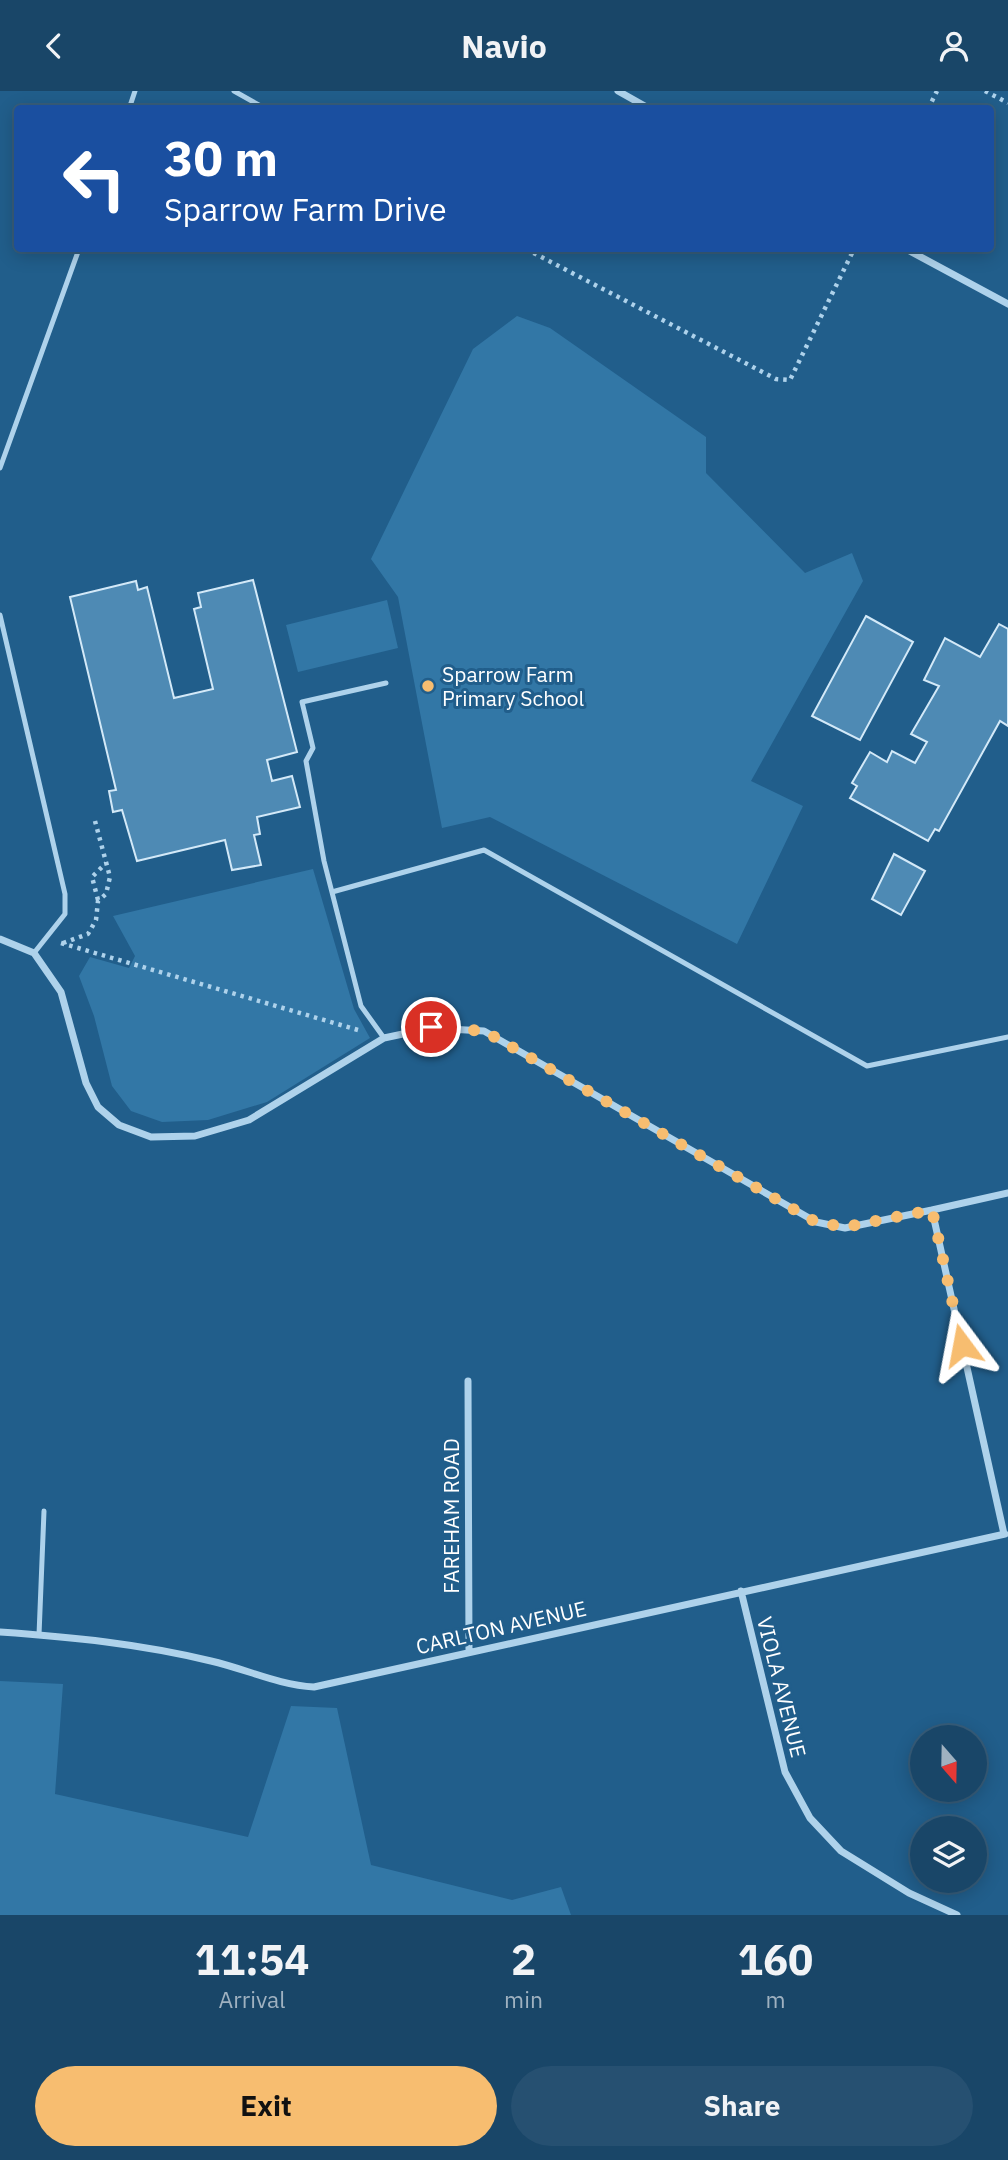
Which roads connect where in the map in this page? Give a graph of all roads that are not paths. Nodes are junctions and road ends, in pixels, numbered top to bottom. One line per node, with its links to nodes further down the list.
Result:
1 (234, 91): 3 (lane)
2 (618, 91): 4 (street)
3 (259, 105)
4 (643, 105)
5 (78, 252): 8 (lane)
6 (912, 252): 7 (street)
7 (1008, 304)
8 (0, 468)
9 (0, 615): 13 (lane)
10 (386, 683): 11 (lane)
11 (332, 892): 14 (lane); 15 (lane)
12 (0, 939): 13 (street)
13 (34, 953): 15 (street)
14 (1008, 1037)
15 (384, 1038): 17 (street)
16 (1008, 1193): 17 (street)
17 (932, 1210): 20 (street)
18 (468, 1381): 24 (street, FAREHAM ROAD)
19 (44, 1511): 23 (lane)
20 (1006, 1533): 21 (street, CARLTON AVENUE)
21 (741, 1591): 24 (street, CARLTON AVENUE); 25 (street, VIOLA AVENUE)
22 (0, 1632): 23 (street, CARLTON AVENUE)
23 (39, 1635): 24 (street, CARLTON AVENUE)
24 (469, 1651)
25 (957, 1915)

